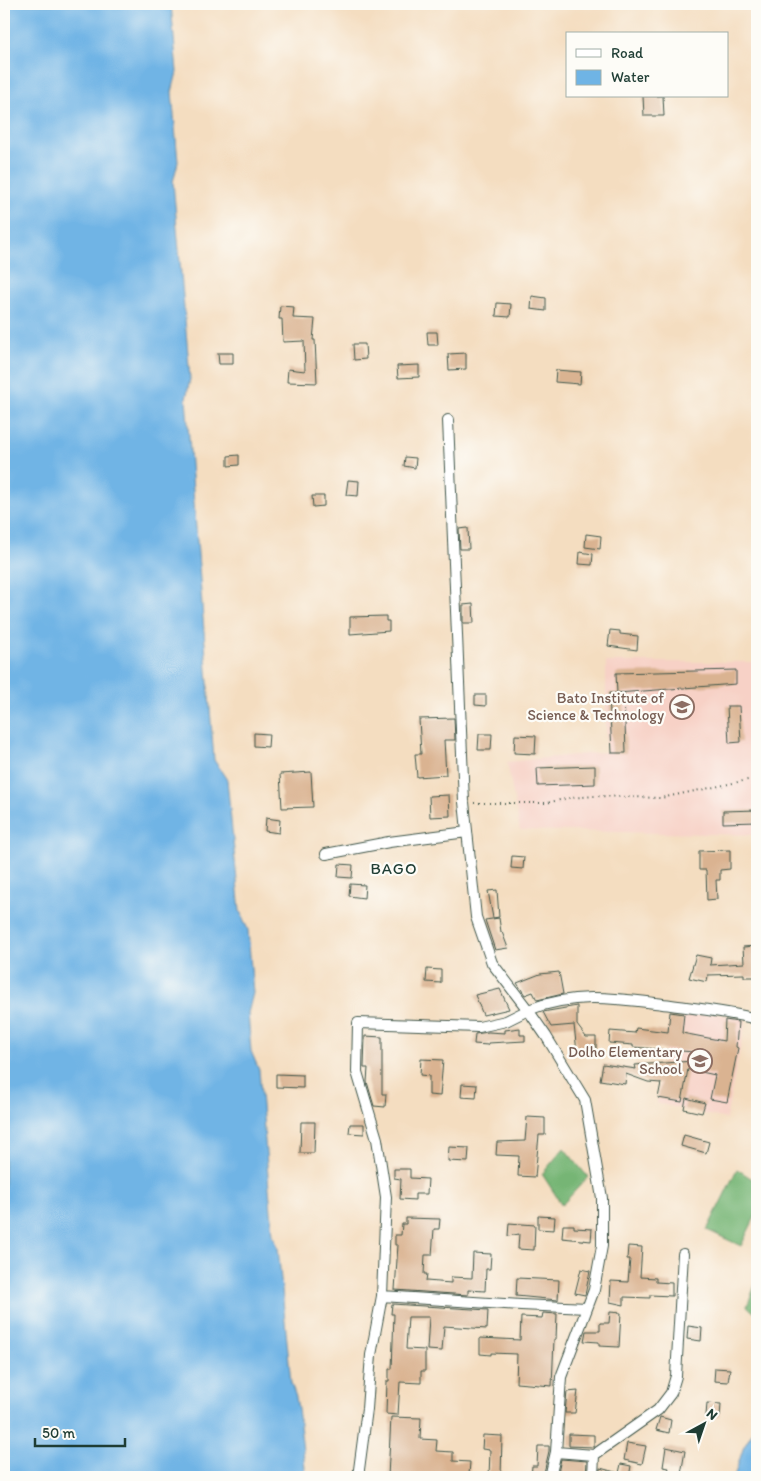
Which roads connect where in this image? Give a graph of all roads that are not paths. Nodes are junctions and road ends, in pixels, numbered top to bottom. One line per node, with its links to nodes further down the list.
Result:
1 (448, 420): 2 (street)
2 (467, 832): 3 (street); 4 (street)
3 (326, 854)
4 (528, 1010): 5 (street); 7 (street); 8 (street)
5 (757, 1019)
6 (683, 1254): 10 (street)
7 (382, 1296): 8 (street); 11 (street)
8 (587, 1308): 9 (street)
9 (556, 1452): 10 (street); 12 (street)
10 (594, 1455): 13 (street)
11 (358, 1477)
12 (550, 1477)
13 (593, 1477)

